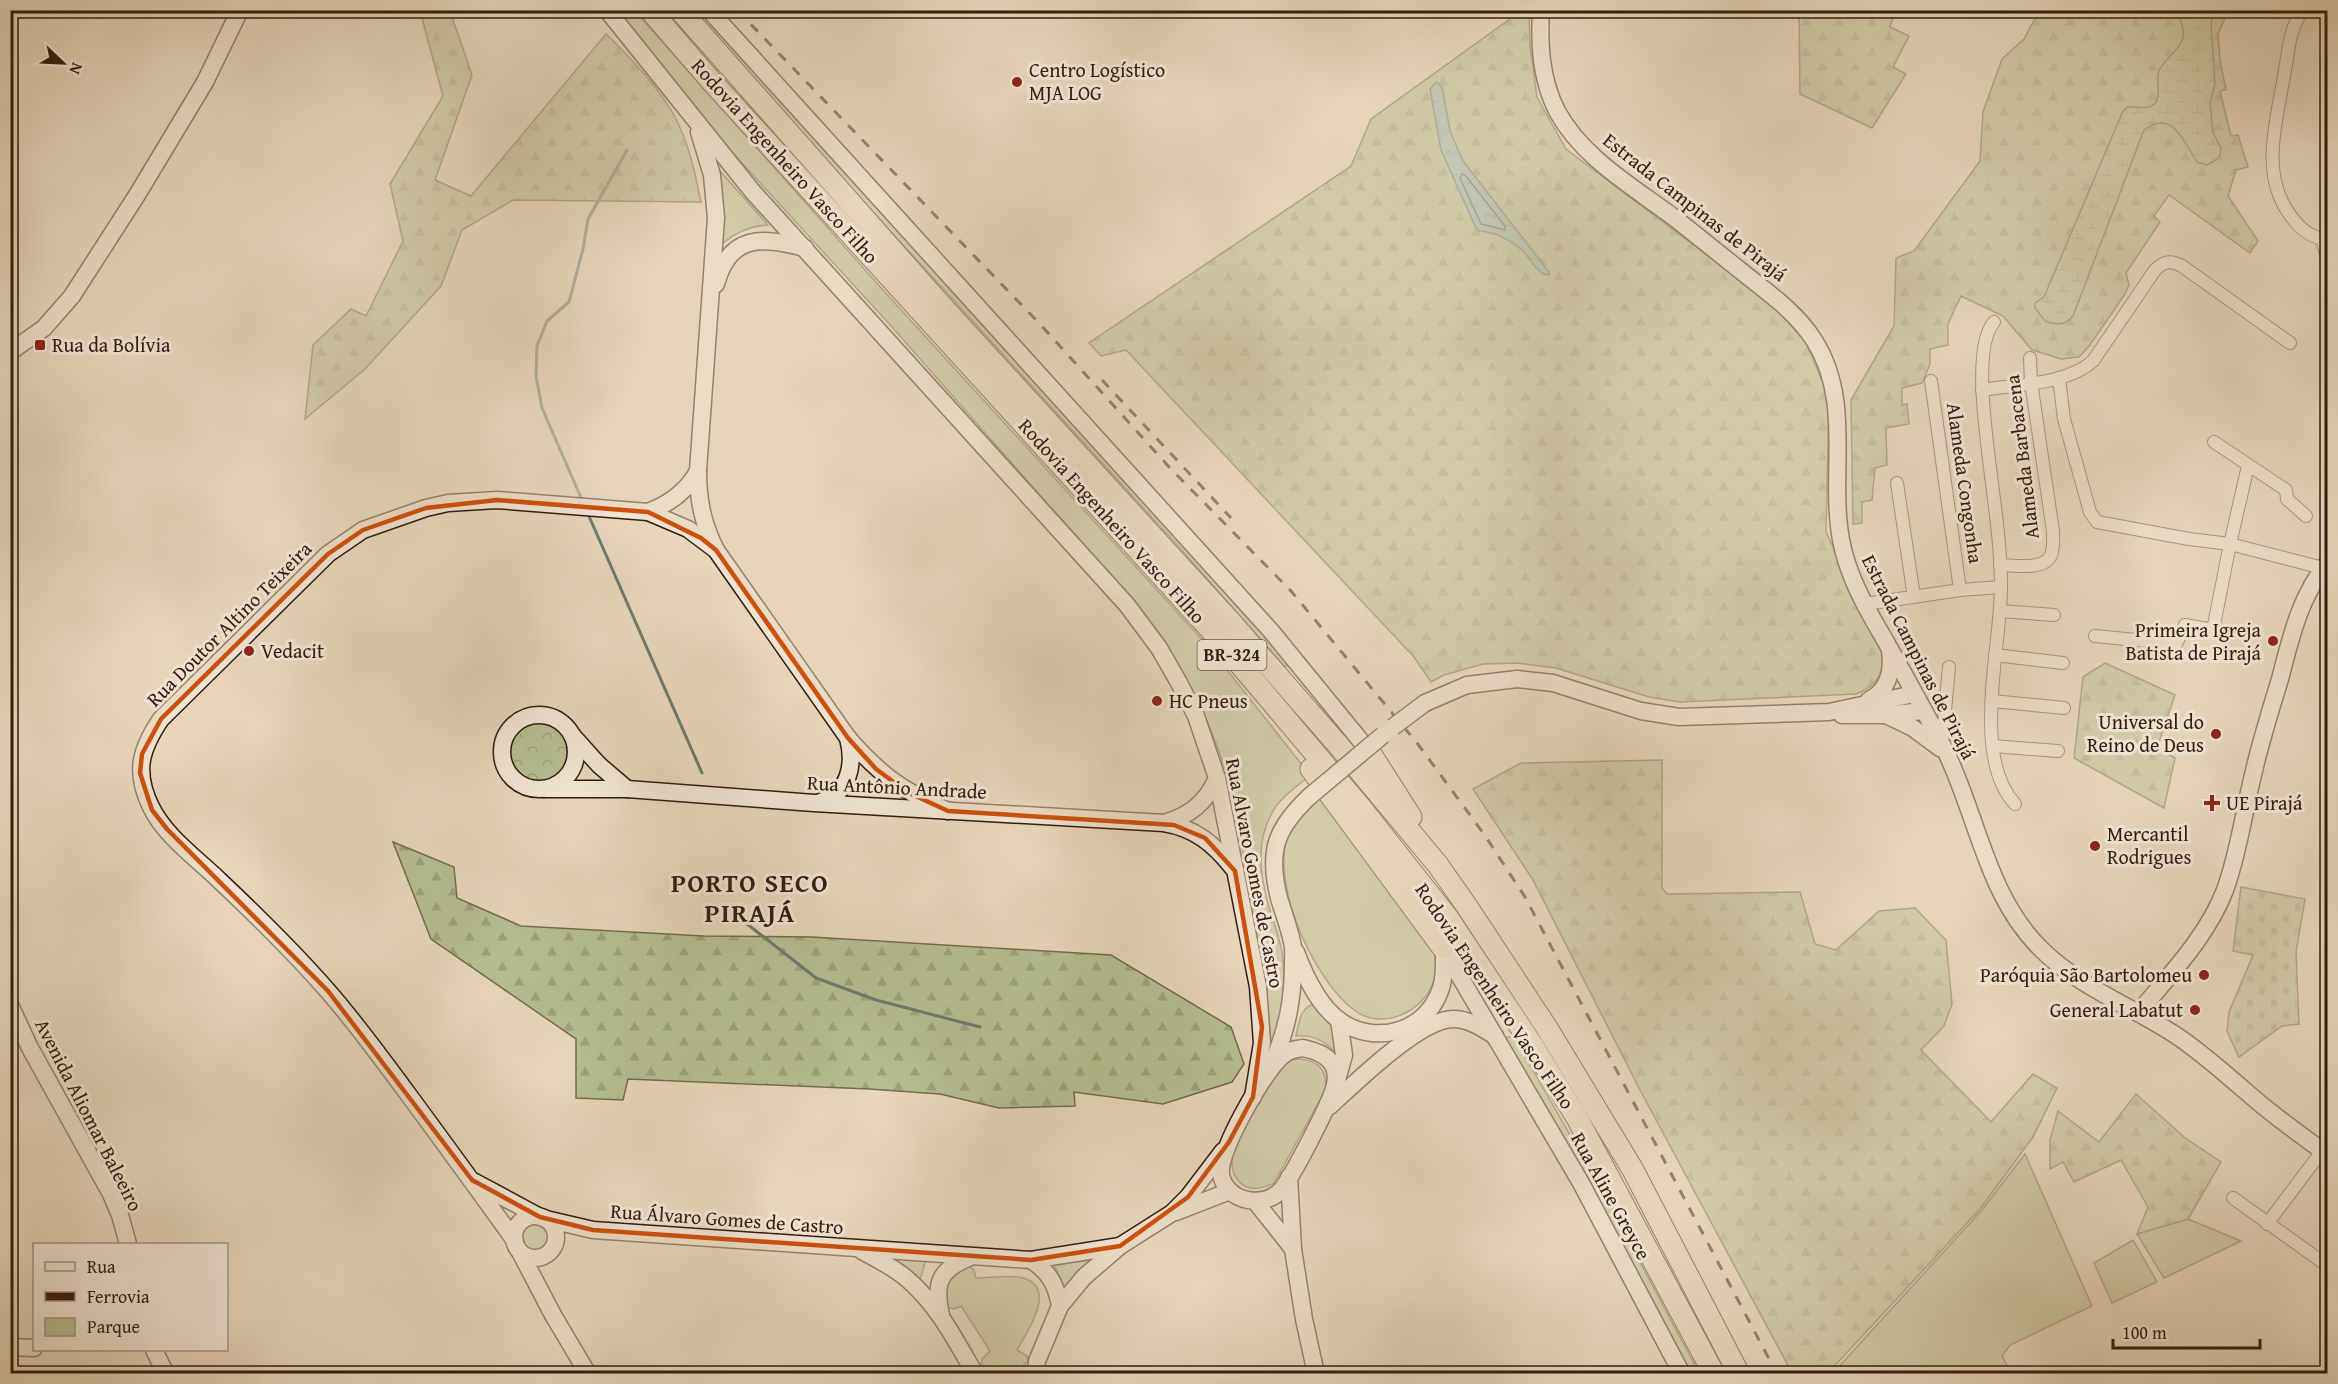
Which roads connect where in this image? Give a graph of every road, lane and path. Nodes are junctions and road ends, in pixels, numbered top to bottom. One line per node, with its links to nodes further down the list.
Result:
1 (240, 10): 15 (main road)
2 (607, 10): 8 (main road, Rua Alvaro Gomes de Castro)
3 (648, 10): 37 (highway, Rodovia Engenheiro Vasco Filho / BR-324)
4 (680, 10): 63 (highway, Rodovia Engenheiro Vasco Filho / BR-324)
5 (709, 10): 54 (main road)
6 (1541, 10): 34 (main road, Estrada Campinas de Pirajá)
7 (2300, 16): 9 (street)
8 (696, 123): 10 (main road, Rua Alvaro Gomes de Castro); 12 (main road)
9 (2325, 240): 11 (street)
10 (805, 248): 12 (main road); 56 (main road, Rua Alvaro Gomes de Castro)
11 (2328, 262)
12 (710, 308): 23 (main road)
13 (1994, 322): 20 (street)
14 (2290, 344): 17 (street)
15 (10, 352)
16 (2030, 358): 19 (street, Alameda Barbacena)
17 (2059, 378): 19 (street); 27 (street)
18 (1931, 381): 32 (street, Alameda Congonha)
19 (2031, 382): 20 (street); 29 (street, Alameda Barbacena)
20 (1982, 390): 29 (street)
21 (2214, 442): 22 (street)
22 (2248, 466): 26 (street); 27 (street)
23 (698, 471): 25 (main road); 28 (main road)
24 (1897, 483): 33 (street)
25 (648, 512): 28 (main road, Rua Doutor Altino Teixeira); 80 (main road, Rua Doutor Altino Teixeira)
26 (2306, 516)
27 (2230, 544): 30 (street); 38 (street)
28 (716, 550): 51 (main road)
29 (2000, 565): 31 (street)
30 (2325, 565): 69 (main road)
31 (2001, 587): 32 (street); 35 (street)
32 (1960, 590): 33 (street)
33 (1914, 597): 34 (street)
34 (1864, 604): 39 (main road, Estrada Campinas de Pirajá)
35 (2000, 611): 36 (street); 40 (street)
36 (2054, 615)
37 (1211, 630): 66 (highway); 112 (highway, Rodovia Engenheiro Vasco Filho / BR-324)
38 (2095, 636)
39 (1890, 649): 43 (main road, Estrada Campinas de Pirajá); 45 (main road)
40 (1995, 655): 41 (street); 44 (street)
41 (2063, 663)
42 (1949, 667): 53 (street)
43 (1914, 694): 45 (main road); 47 (main road, Estrada Campinas de Pirajá)
44 (1992, 701): 46 (street); 52 (street)
45 (1857, 705): 48 (main road)
46 (2064, 708)
47 (1923, 711): 49 (main road); 53 (main road, Estrada Campinas de Pirajá)
48 (1829, 712): 49 (main road); 65 (main road, bridge)
49 (1884, 715): 53 (main road)
50 (572, 735): 57 (main road); 57 (main road); 58 (main road)
51 (848, 738): 59 (main road); 61 (main road)
52 (1993, 746): 55 (street); 60 (street)
53 (1944, 749): 69 (main road, Estrada Campinas de Pirajá)
54 (1369, 751): 63 (highway)
55 (2058, 751)
56 (1217, 778): 62 (main road, Rua Antônio Andrade); 64 (main road, Rua Alvaro Gomes de Castro)
57 (546, 789): 58 (main road, Rua Antônio Andrade)
58 (627, 789): 59 (main road, Rua Antônio Andrade)
59 (814, 804): 61 (main road, Rua Antônio Andrade)
60 (2015, 804)
61 (948, 811): 62 (main road, Rua Antônio Andrade)
62 (1164, 823): 64 (main road, Rua Antônio Andrade)
63 (1438, 865): 105 (highway, Rodovia Engenheiro Vasco Filho / BR-324)
64 (1235, 871): 75 (main road, Rua Alvaro Gomes de Castro)
65 (1293, 943): 67 (main road); 71 (main road)
66 (1443, 948): 70 (main road); 72 (main road, Rua Aline Greyce)
67 (1321, 1002): 70 (main road); 71 (main road)
68 (10, 1005): 88 (main road, Avenida Aliomar Baleeiro)
69 (2139, 1012): 78 (main road, Estrada Campinas de Pirajá)
70 (1339, 1020): 74 (main road)
71 (1286, 1031): 73 (main road)
72 (1498, 1038): 76 (main road); 111 (main road, Rua Aline Greyce)
73 (1271, 1068): 74 (main road); 75 (main road)
74 (1335, 1085): 76 (main road)
75 (1252, 1097): 77 (main road)
76 (1325, 1111): 79 (main road)
77 (1229, 1142): 81 (main road); 84 (main road, Rua Álvaro Gomes de Castro)
78 (2325, 1153): 86 (street)
79 (1290, 1177): 83 (main road); 93 (main road)
80 (472, 1180): 85 (main road, Rua Doutor Altino Teixeira); 89 (main road, Rua Doutor Altino Teixeira)
81 (1230, 1191): 83 (main road); 84 (main road, Rua Álvaro Gomes de Castro)
82 (2233, 1198): 86 (street)
83 (1255, 1201): 93 (main road)
84 (1172, 1213): 90 (main road, Rua Álvaro Gomes de Castro)
85 (543, 1218): 87 (main road); 89 (main road); 91 (main road)
86 (2267, 1224): 96 (street)
87 (593, 1230): 91 (main road); 92 (main road, Rua Álvaro Gomes de Castro)
88 (127, 1243)
89 (517, 1246): 91 (main road); 97 (main road, Rua Doutor Altino Teixeira)
90 (1120, 1246): 95 (main road, Rua Álvaro Gomes de Castro); 98 (main road, Rua Álvaro Gomes de Castro)
91 (551, 1248): 97 (main road)
92 (859, 1249): 94 (main road, Rua Álvaro Gomes de Castro); 99 (main road, Rua Álvaro Gomes de Castro)
93 (1293, 1250): 110 (main road)
94 (971, 1257): 95 (main road, Rua Álvaro Gomes de Castro); 99 (main road)
95 (1030, 1260): 98 (main road)
96 (2328, 1266)
97 (539, 1287): 107 (main road, Rua Doutor Altino Teixeira)
98 (1060, 1306): 103 (main road, Rua Álvaro Gomes de Castro)
99 (941, 1315): 104 (main road, Rua Álvaro Gomes de Castro)
100 (10, 1347): 101 (main road)
101 (33, 1348)
102 (154, 1351): 106 (main road)
103 (1036, 1367): 109 (main road)
104 (972, 1369): 108 (main road)
105 (1738, 1371)
106 (166, 1374)
107 (588, 1374)
108 (985, 1374)
109 (1023, 1374)
110 (1316, 1374)
111 (1682, 1374)
112 (1714, 1374)

